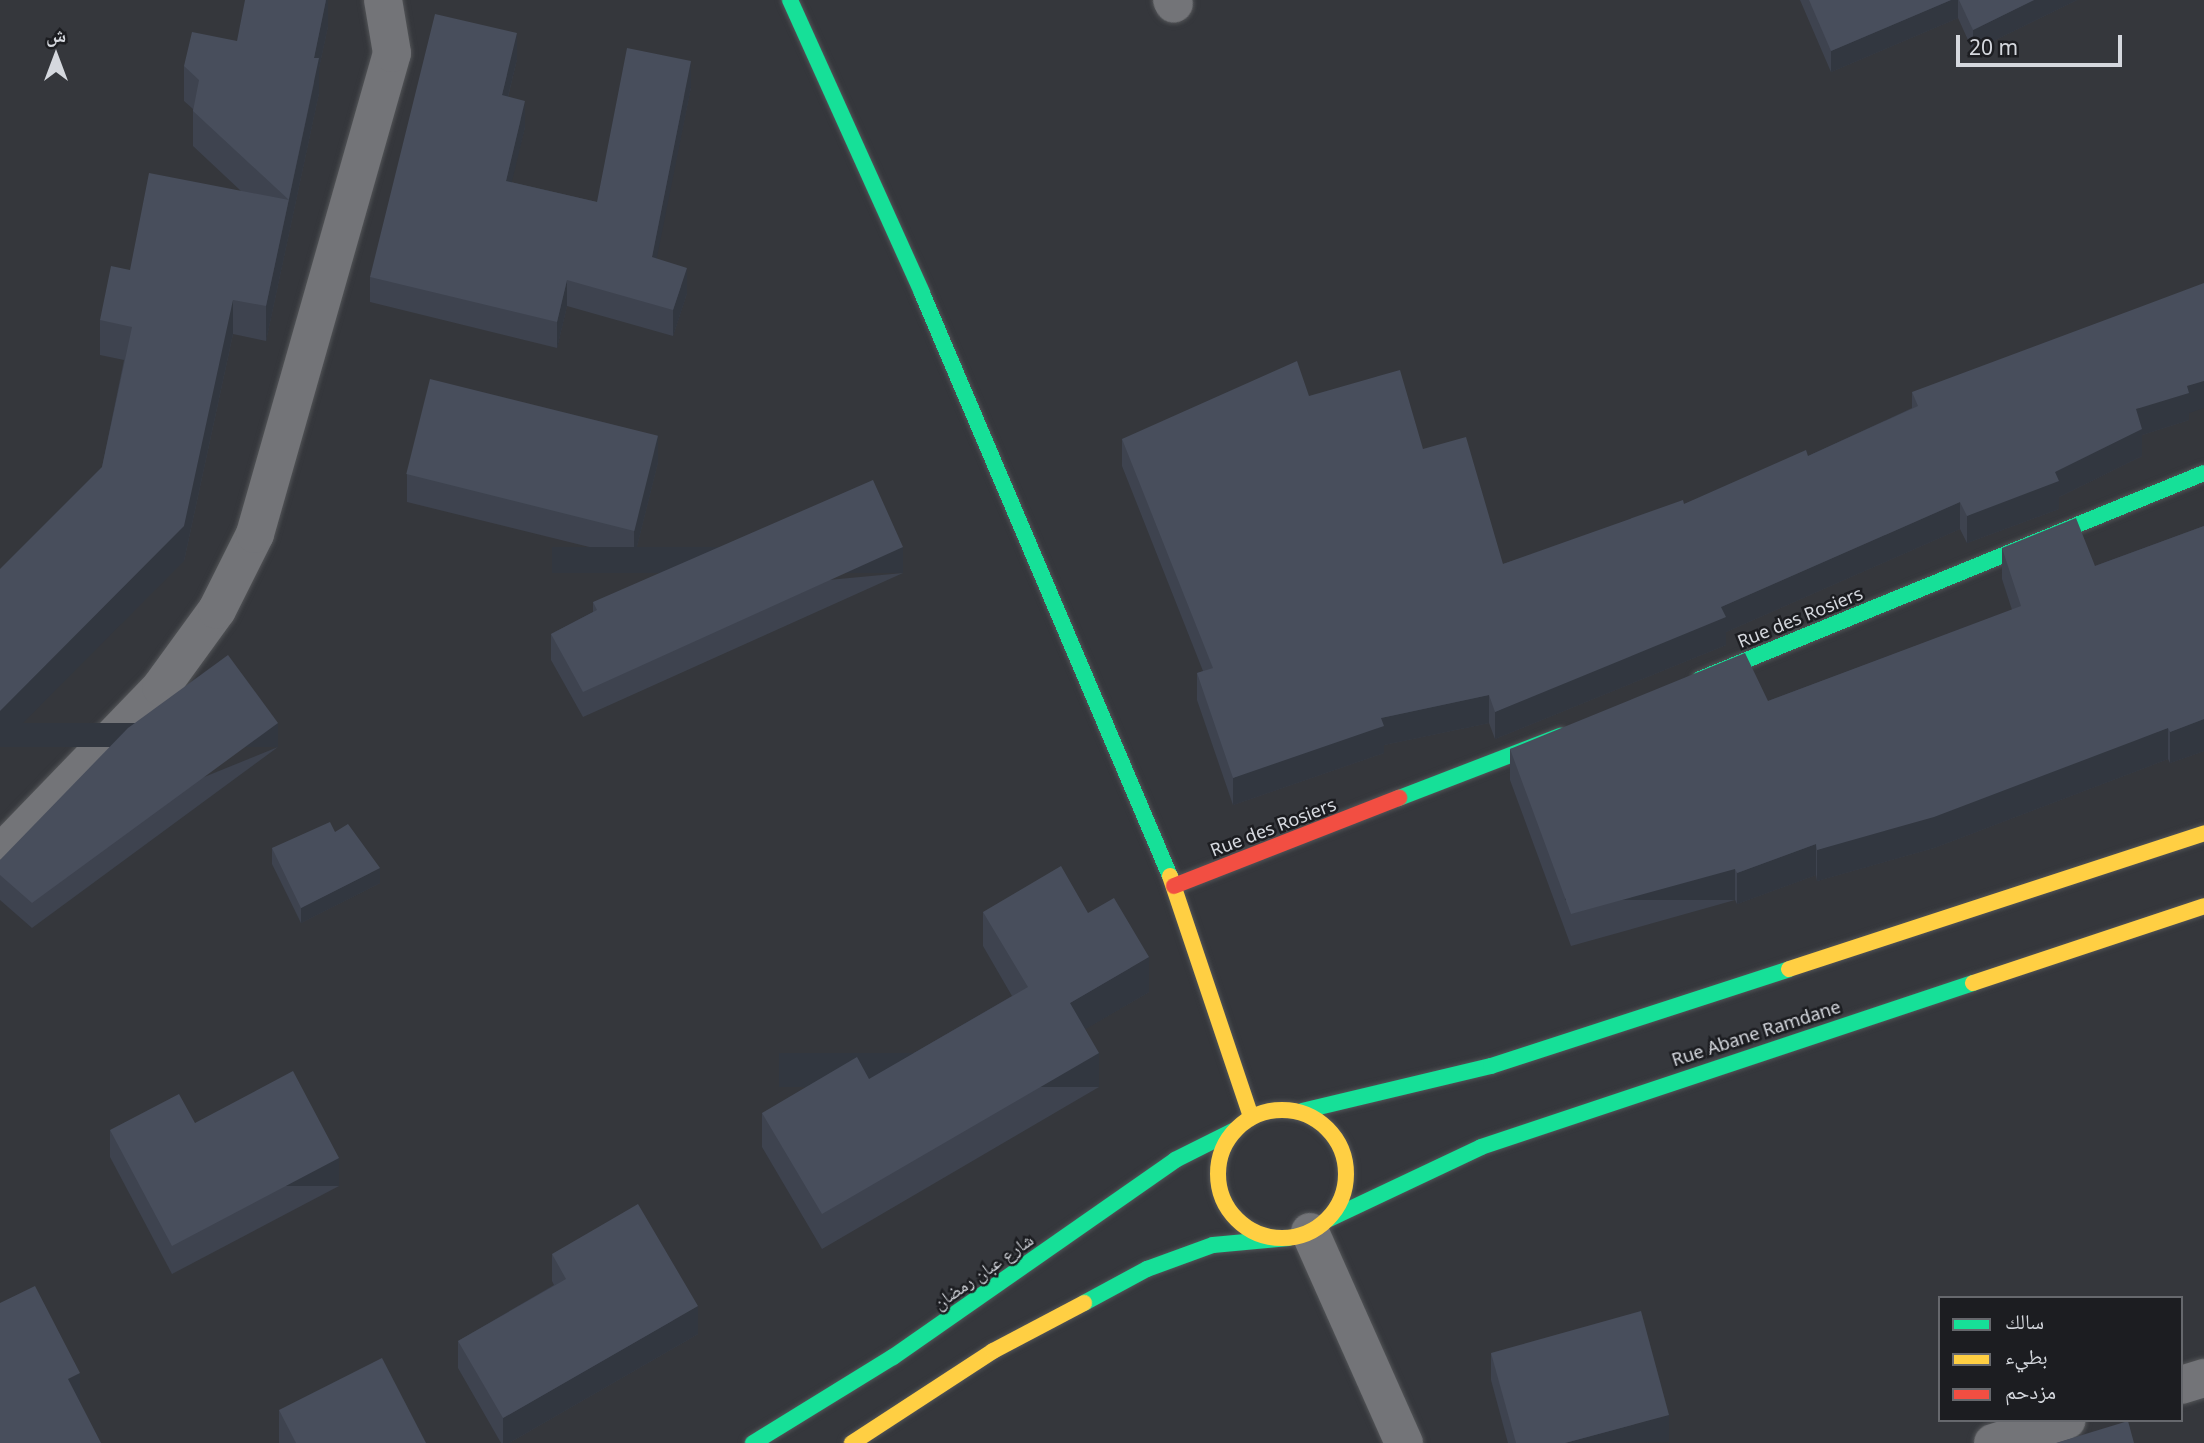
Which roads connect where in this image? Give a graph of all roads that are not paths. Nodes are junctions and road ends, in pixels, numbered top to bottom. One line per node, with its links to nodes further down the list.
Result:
1 (383, 0): 7 (street)
2 (790, 0): 8 (street)
3 (2204, 473): 4 (street, Rue des Rosiers)
4 (1681, 687)
5 (1579, 728): 8 (street, Rue des Rosiers)
6 (2204, 833): 10 (street)
7 (0, 854)
8 (1174, 886): 11 (street)
9 (2204, 906): 13 (street, Rue Abane Ramdane)
10 (1302, 1111): 11 (street); 13 (street)
11 (1251, 1117): 12 (street)
12 (1233, 1131): 13 (street); 17 (street, شارع عبان رمضان)
13 (1309, 1230): 18 (street); 19 (street)
14 (2204, 1378): 15 (street)
15 (2183, 1384)
16 (2061, 1422): 20 (street)
17 (753, 1443)
18 (852, 1443)
19 (1404, 1443)
20 (1993, 1443)

